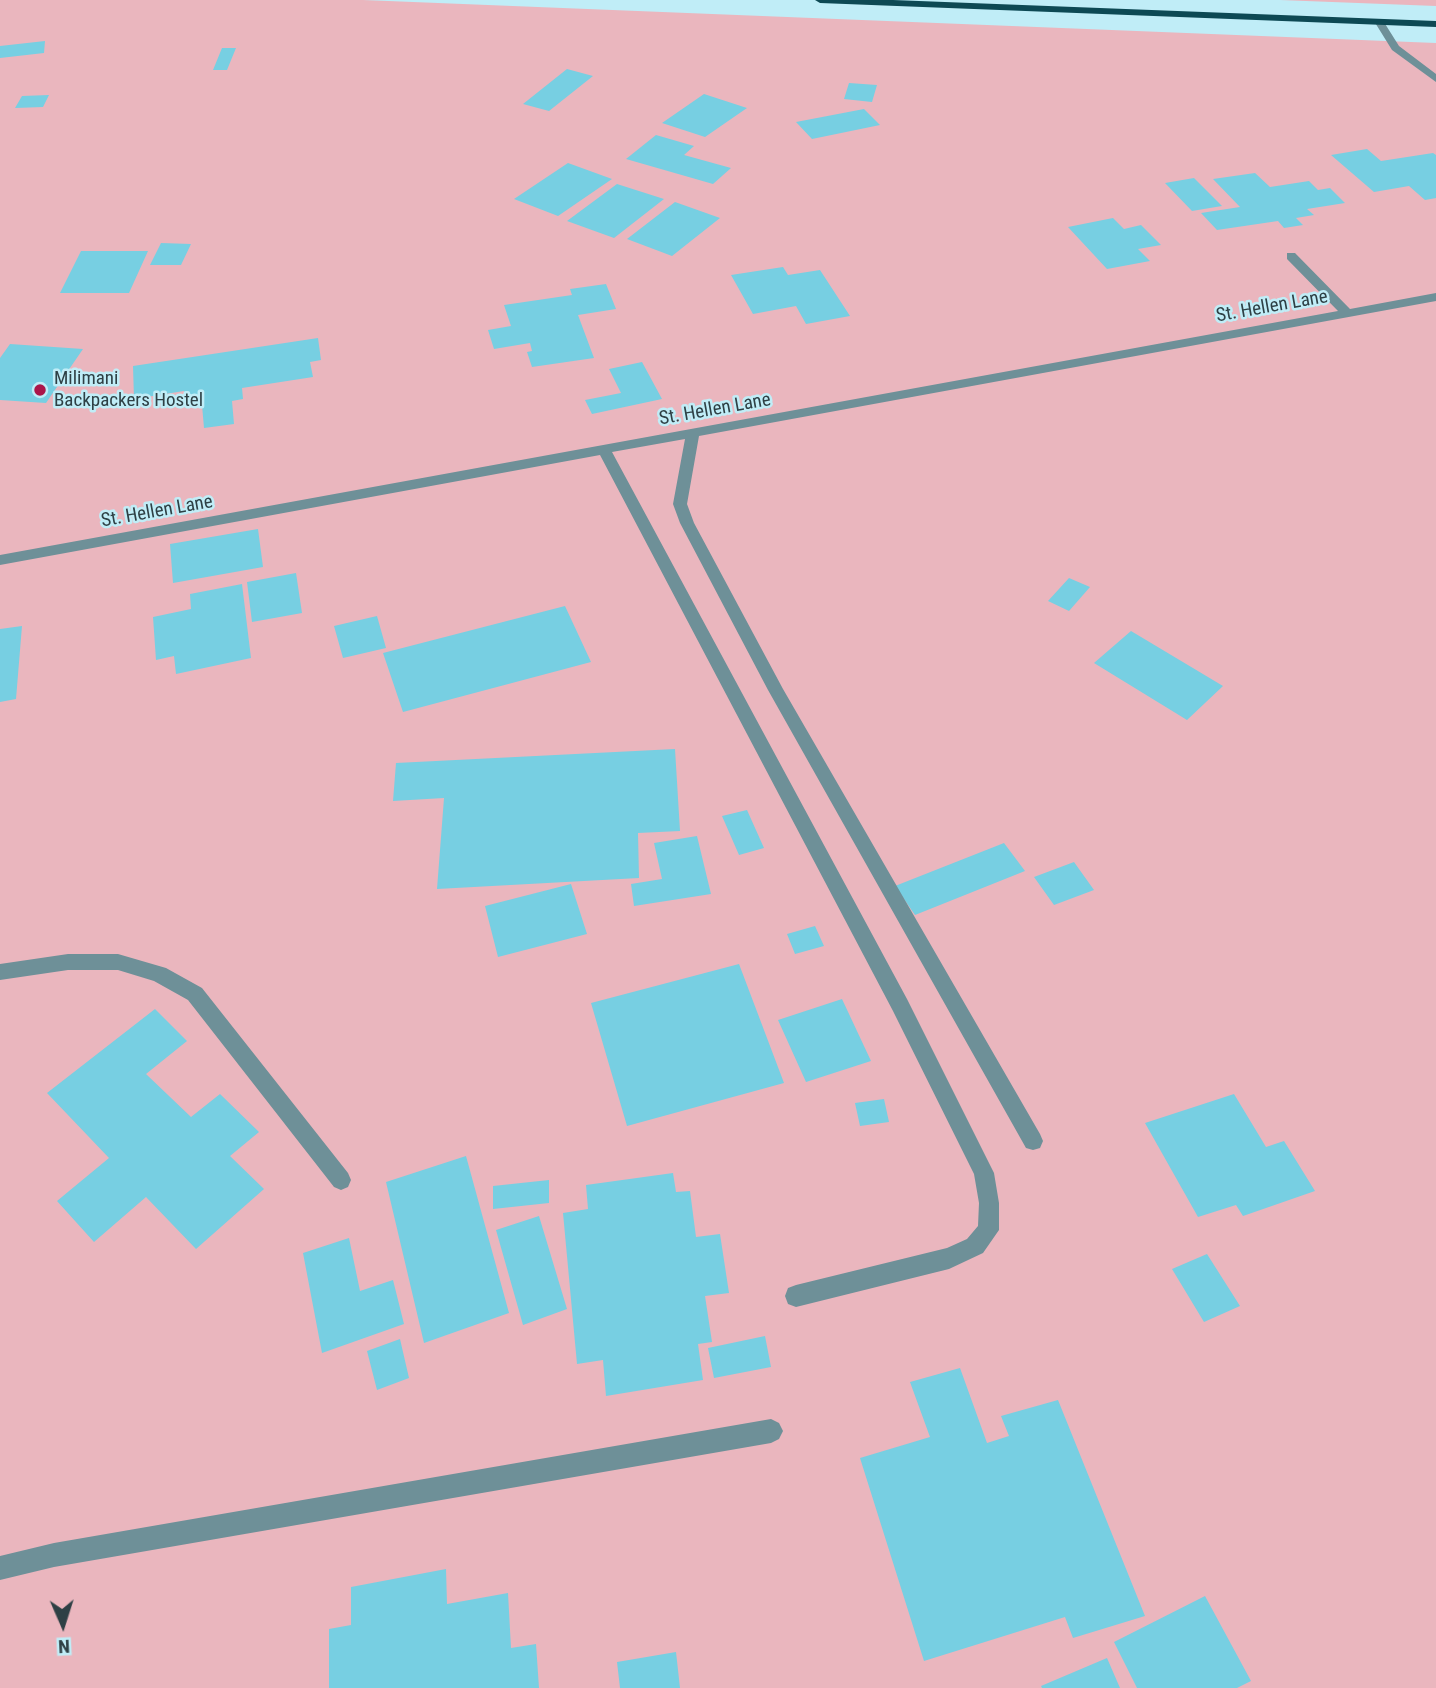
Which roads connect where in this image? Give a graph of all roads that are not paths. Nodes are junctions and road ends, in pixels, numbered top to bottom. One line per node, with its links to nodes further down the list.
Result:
1 (820, 0): 2 (main road)
2 (1379, 21): 3 (main road); 4 (street)
3 (1436, 24)
4 (1436, 79)
5 (1291, 256): 7 (street)
6 (1436, 297): 7 (street, St. Hellen Lane)
7 (1347, 313): 8 (street, St. Hellen Lane)
8 (693, 434): 9 (street, St. Hellen Lane); 12 (street)
9 (604, 450): 10 (street, St. Hellen Lane); 14 (street)
10 (0, 561)
11 (0, 972): 13 (street)
12 (1033, 1141)
13 (341, 1180)
14 (796, 1296)
15 (771, 1431): 16 (street)
16 (0, 1568)

